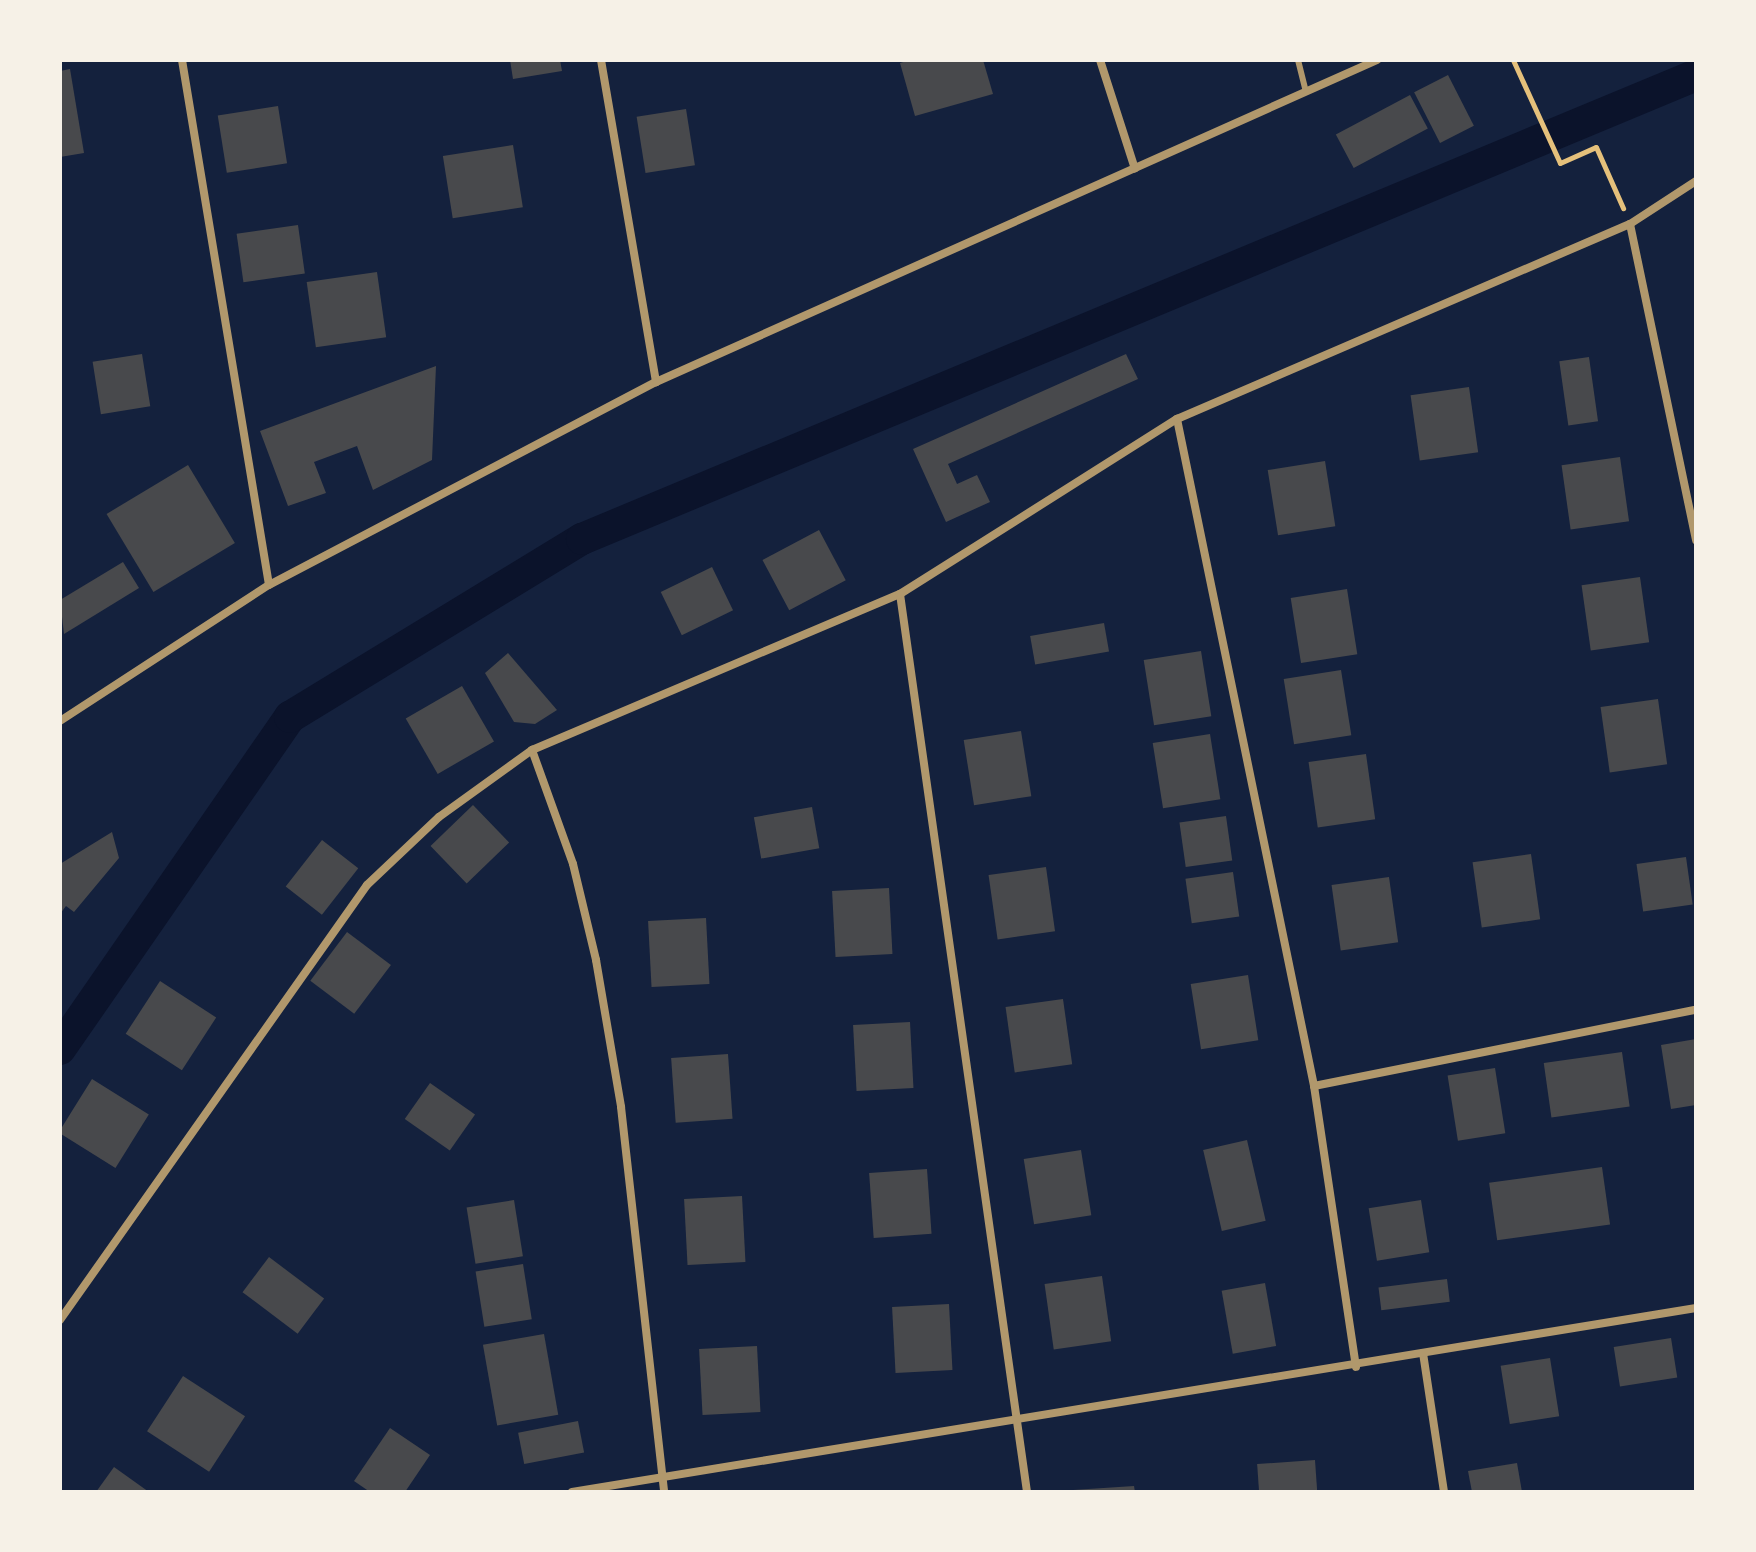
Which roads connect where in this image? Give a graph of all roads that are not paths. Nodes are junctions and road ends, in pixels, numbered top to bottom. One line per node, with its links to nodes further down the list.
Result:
1 (182, 60): 14 (street)
2 (601, 60): 10 (street)
3 (1100, 60): 7 (street)
4 (1298, 60): 6 (lane)
5 (1377, 60): 6 (street)
6 (1306, 92): 7 (street)
7 (1135, 169): 10 (street)
8 (1696, 181): 9 (street)
9 (1630, 224): 11 (street); 12 (street)
10 (656, 382): 14 (street)
11 (1177, 419): 15 (street); 19 (street)
12 (1695, 518): 13 (street)
13 (1696, 540)
14 (269, 585): 16 (street)
15 (900, 594): 17 (street); 24 (street)
16 (60, 721)
17 (532, 750): 21 (street); 25 (street)
18 (1696, 1010): 19 (street)
19 (1314, 1086): 23 (street)
20 (1696, 1308): 22 (street)
21 (60, 1320)
22 (1423, 1353): 23 (street); 29 (street)
23 (1356, 1367): 24 (street)
24 (1017, 1420): 25 (street); 28 (street)
25 (663, 1478): 26 (street); 27 (street)
26 (572, 1492)
27 (664, 1492)
28 (1027, 1492)
29 (1444, 1492)

